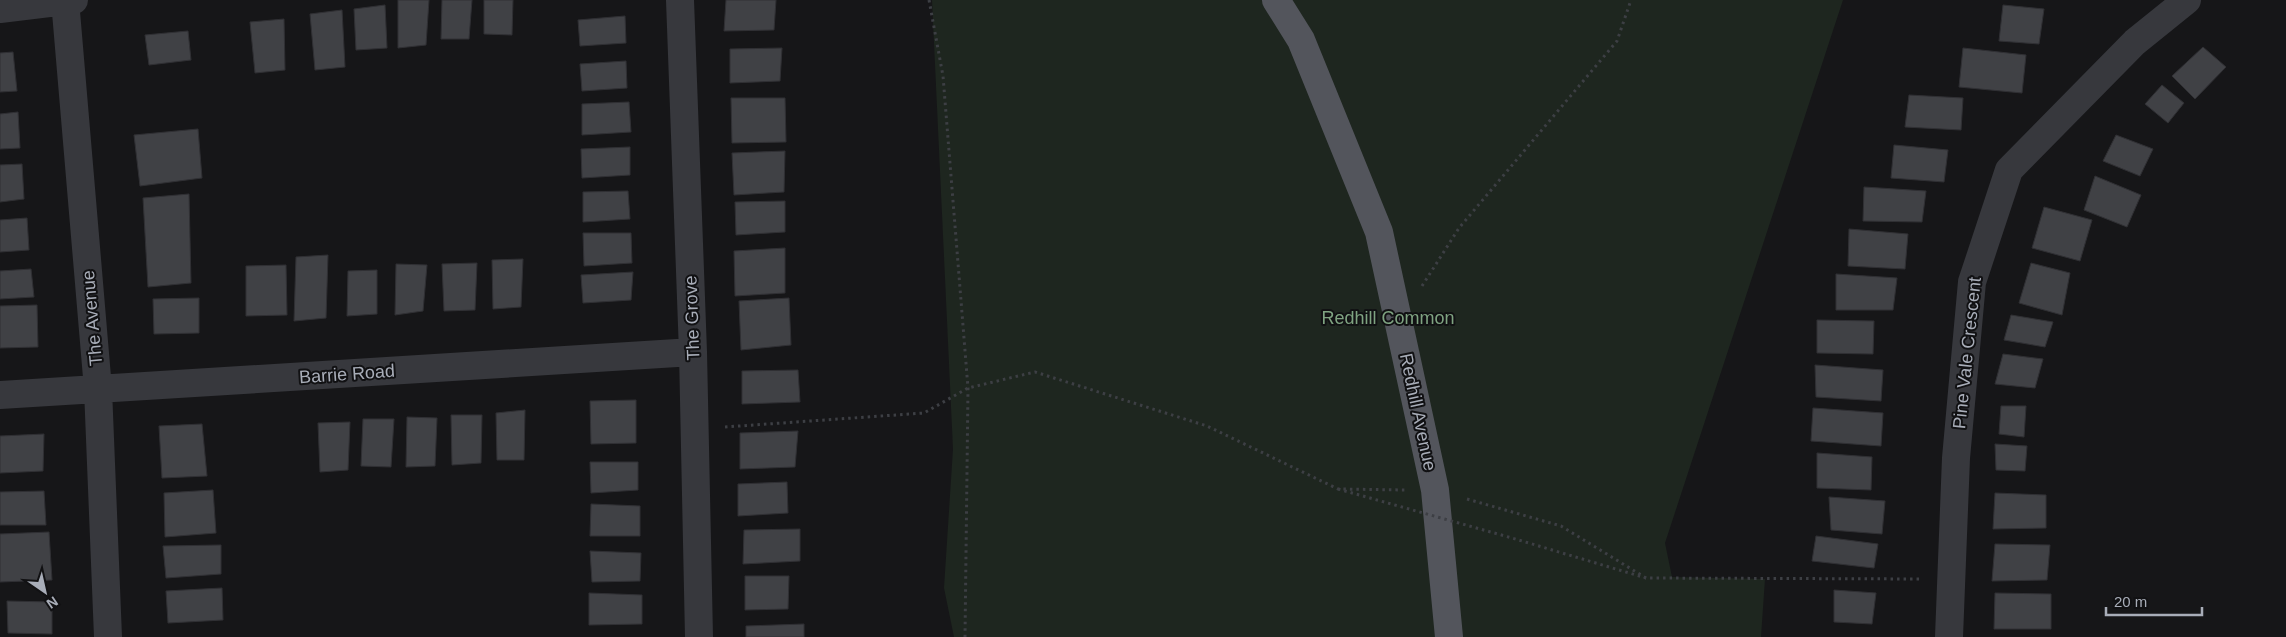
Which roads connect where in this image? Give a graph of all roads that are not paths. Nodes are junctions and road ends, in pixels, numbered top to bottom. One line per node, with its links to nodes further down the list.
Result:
1 (68, 0): 5 (street); 7 (street, The Avenue)
2 (680, 0): 6 (street, The Grove)
3 (1276, 0): 11 (main road, Redhill Avenue)
4 (2187, 0): 12 (street, Pine Vale Crescent)
5 (0, 9)
6 (693, 352): 7 (street, Barrie Road); 10 (street, The Grove)
7 (98, 389): 8 (street, Barrie Road); 9 (street, The Avenue)
8 (0, 395)
9 (108, 637)
10 (700, 637)
11 (1449, 637)
12 (1949, 637)

